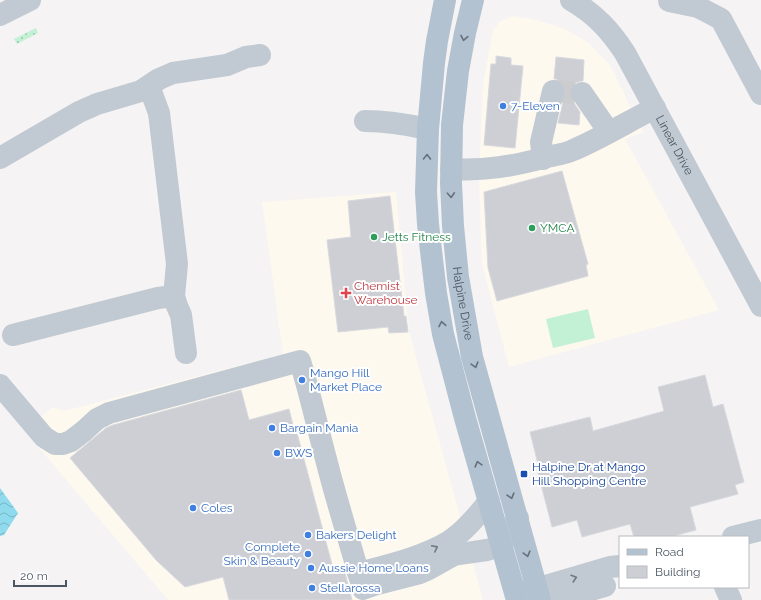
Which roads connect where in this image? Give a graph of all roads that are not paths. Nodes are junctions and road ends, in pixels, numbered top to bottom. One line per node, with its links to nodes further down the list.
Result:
1 (30, 0): 6 (street)
2 (445, 0): 14 (main road, Halpine Drive)
3 (474, 0): 18 (main road, Halpine Drive, one-way to 18)
4 (571, 0): 12 (street, Linear Drive)
5 (669, 1): 11 (street)
6 (0, 16)
7 (260, 55): 8 (street)
8 (149, 86): 16 (street); 19 (street)
9 (553, 91): 17 (street)
10 (582, 94): 15 (street)
11 (761, 94)
12 (655, 108): 15 (street); 20 (street, Linear Drive)
13 (365, 121): 14 (street)
14 (428, 129): 24 (main road, Halpine Drive, one-way to 14)
15 (609, 132): 17 (street)
16 (0, 158)
17 (543, 158): 18 (street)
18 (451, 169): 25 (main road, Halpine Drive, one-way to 25)
19 (174, 296): 21 (street); 22 (street)
20 (761, 306)
21 (13, 335)
22 (186, 352)
23 (0, 385): 30 (street)
24 (489, 501): 28 (main road, Halpine Drive); 30 (street, one-way to 24)
25 (518, 518): 28 (street); 33 (main road, Halpine Drive, one-way to 33)
26 (761, 530): 27 (street)
27 (737, 536)
28 (501, 546): 30 (street); 34 (main road, Halpine Drive)
29 (619, 566): 33 (street, one-way to 29)
30 (361, 581)
31 (606, 587): 35 (street)
32 (725, 588): 36 (street)
33 (538, 594): 34 (street)
34 (516, 597)
35 (556, 600)
36 (731, 600)

